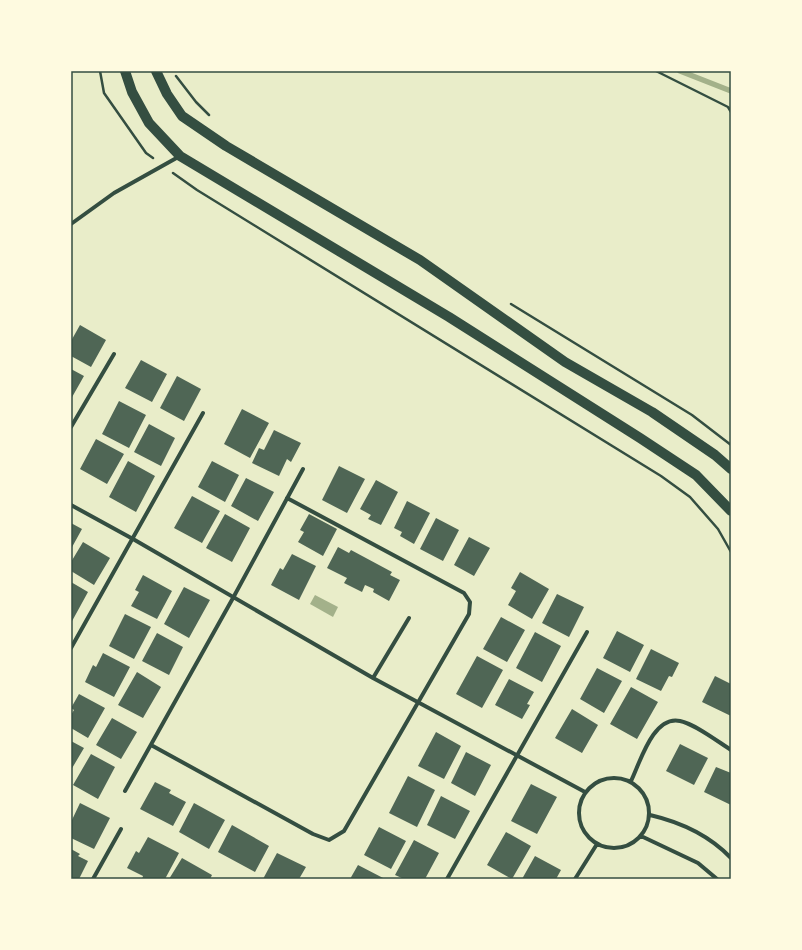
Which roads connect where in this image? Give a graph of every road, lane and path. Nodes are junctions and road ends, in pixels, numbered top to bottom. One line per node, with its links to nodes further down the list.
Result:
1 (100, 71): 7 (path)
2 (125, 71): 6 (main road)
3 (156, 71): 13 (main road)
4 (656, 71): 5 (path)
5 (731, 112)
6 (180, 156): 7 (street); 16 (main road)
7 (163, 165): 8 (street); 18 (path)
8 (71, 224)
9 (114, 354): 11 (street)
10 (203, 413): 17 (street)
11 (71, 427)
12 (303, 468): 14 (street)
13 (731, 469)
14 (287, 498): 19 (street); 24 (street)
15 (71, 505): 17 (street)
16 (731, 511)
17 (133, 539): 19 (street); 22 (street)
18 (731, 552)
19 (233, 598): 23 (street); 25 (street)
20 (409, 618): 23 (street)
21 (587, 632): 27 (street)
22 (71, 648)
23 (373, 678): 24 (street)
24 (419, 702): 25 (street); 27 (street)
25 (150, 746): 29 (street)
26 (731, 750): 28 (street)
27 (516, 755): 30 (street); 37 (street)
28 (631, 782): 30 (street); 31 (street)
29 (124, 791)
30 (585, 792): 34 (street)
31 (650, 815): 33 (street); 35 (street)
32 (121, 829): 36 (street)
33 (640, 836): 34 (street); 39 (street)
34 (597, 844): 38 (street)
35 (731, 858)
36 (93, 879)
37 (447, 879)
38 (574, 879)
39 (717, 879)

